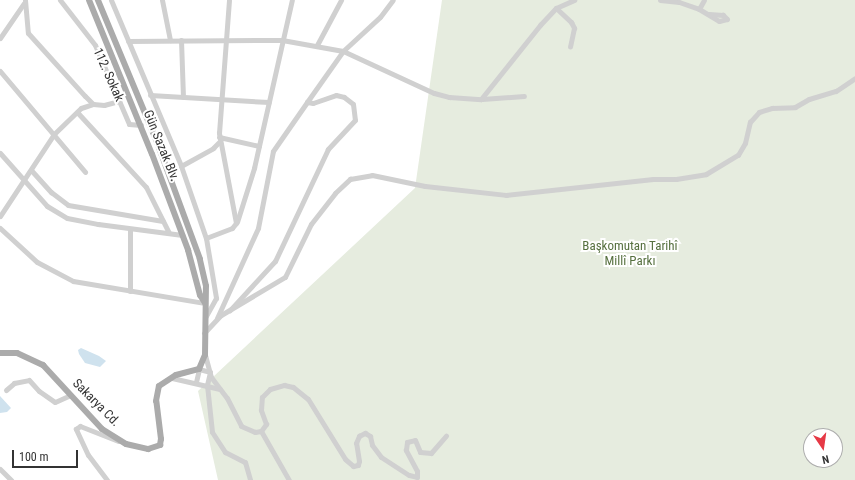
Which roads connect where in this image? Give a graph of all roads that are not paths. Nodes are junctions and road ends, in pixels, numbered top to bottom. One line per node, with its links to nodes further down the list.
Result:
1 (60, 0): 33 (street, 112. Sokak)
2 (89, 0): 38 (main road, Gün Sazak Blv.)
3 (98, 0): 56 (main road, Gün Sazak Blv.)
4 (111, 0): 22 (street)
5 (162, 0): 19 (street)
6 (229, 0): 18 (street)
7 (292, 0): 21 (street)
8 (341, 0): 23 (street)
9 (393, 0): 25 (street)
10 (574, 0): 14 (street)
11 (660, 0): 15 (street)
12 (704, 0): 15 (street)
13 (25, 2): 17 (street); 36 (street)
14 (556, 8): 24 (street); 32 (street)
15 (699, 9): 16 (street)
16 (709, 14)
17 (0, 38)
18 (227, 38): 20 (street); 21 (street); 31 (street)
19 (170, 40): 20 (street); 22 (street)
20 (181, 40): 30 (street)
21 (282, 40): 23 (street); 34 (street)
22 (128, 41): 28 (street)
23 (317, 45): 25 (street)
24 (570, 48)
25 (343, 51): 32 (street); 35 (street)
26 (0, 71): 39 (street)
27 (855, 78): 57 (street)
28 (150, 95): 30 (street); 43 (street)
29 (524, 96): 32 (street)
30 (183, 97): 31 (street)
31 (220, 98): 34 (street); 40 (street)
32 (481, 99)
33 (119, 101): 36 (street); 38 (street, 112. Sokak)
34 (269, 102): 41 (street)
35 (307, 102): 57 (street); 59 (street)
36 (93, 104): 37 (street)
37 (77, 112): 39 (street); 48 (street)
38 (141, 125): 53 (main road, Gün Sazak Blv.)
39 (54, 134): 44 (street); 45 (street)
40 (219, 139): 41 (street); 43 (street); 49 (street)
41 (259, 146): 49 (street)
42 (0, 154): 46 (street)
43 (181, 166): 54 (street)
44 (31, 170): 46 (street); 48 (street)
45 (85, 172)
46 (23, 182): 47 (street); 51 (street)
47 (0, 216)
48 (163, 221): 52 (street)
49 (236, 223): 54 (street)
50 (0, 228): 55 (street)
51 (130, 229): 52 (street); 55 (street)
52 (169, 233): 53 (street)
53 (182, 235): 56 (main road, Gün Sazak Blv.)
54 (206, 238): 58 (street)
55 (130, 291): 56 (street)
56 (205, 303): 58 (main road, Gün Sazak Blv.)
57 (229, 310): 59 (street)
58 (206, 316): 60 (main road, Gün Sazak Blv.)
59 (216, 321): 60 (street)
60 (204, 334): 62 (main road, Gün Sazak Blv.)
61 (0, 353): 70 (main road, Sakarya Cd.)
62 (205, 355): 63 (main road); 64 (street)
63 (199, 369): 64 (street); 65 (main road); 66 (street)
64 (210, 372): 67 (street); 68 (street)
65 (169, 378): 66 (street); 73 (main road, Sakarya Cd.)
66 (196, 382): 67 (street)
67 (207, 384): 68 (street); 77 (street)
68 (221, 389): 71 (street)
69 (6, 390): 70 (street)
70 (71, 395): 73 (main road, Sakarya Cd.)
71 (261, 431): 72 (street); 78 (street)
72 (446, 436)
73 (126, 444): 76 (street)
74 (0, 469): 75 (street)
75 (11, 480)
76 (107, 480)
77 (250, 480)
78 (289, 480)

